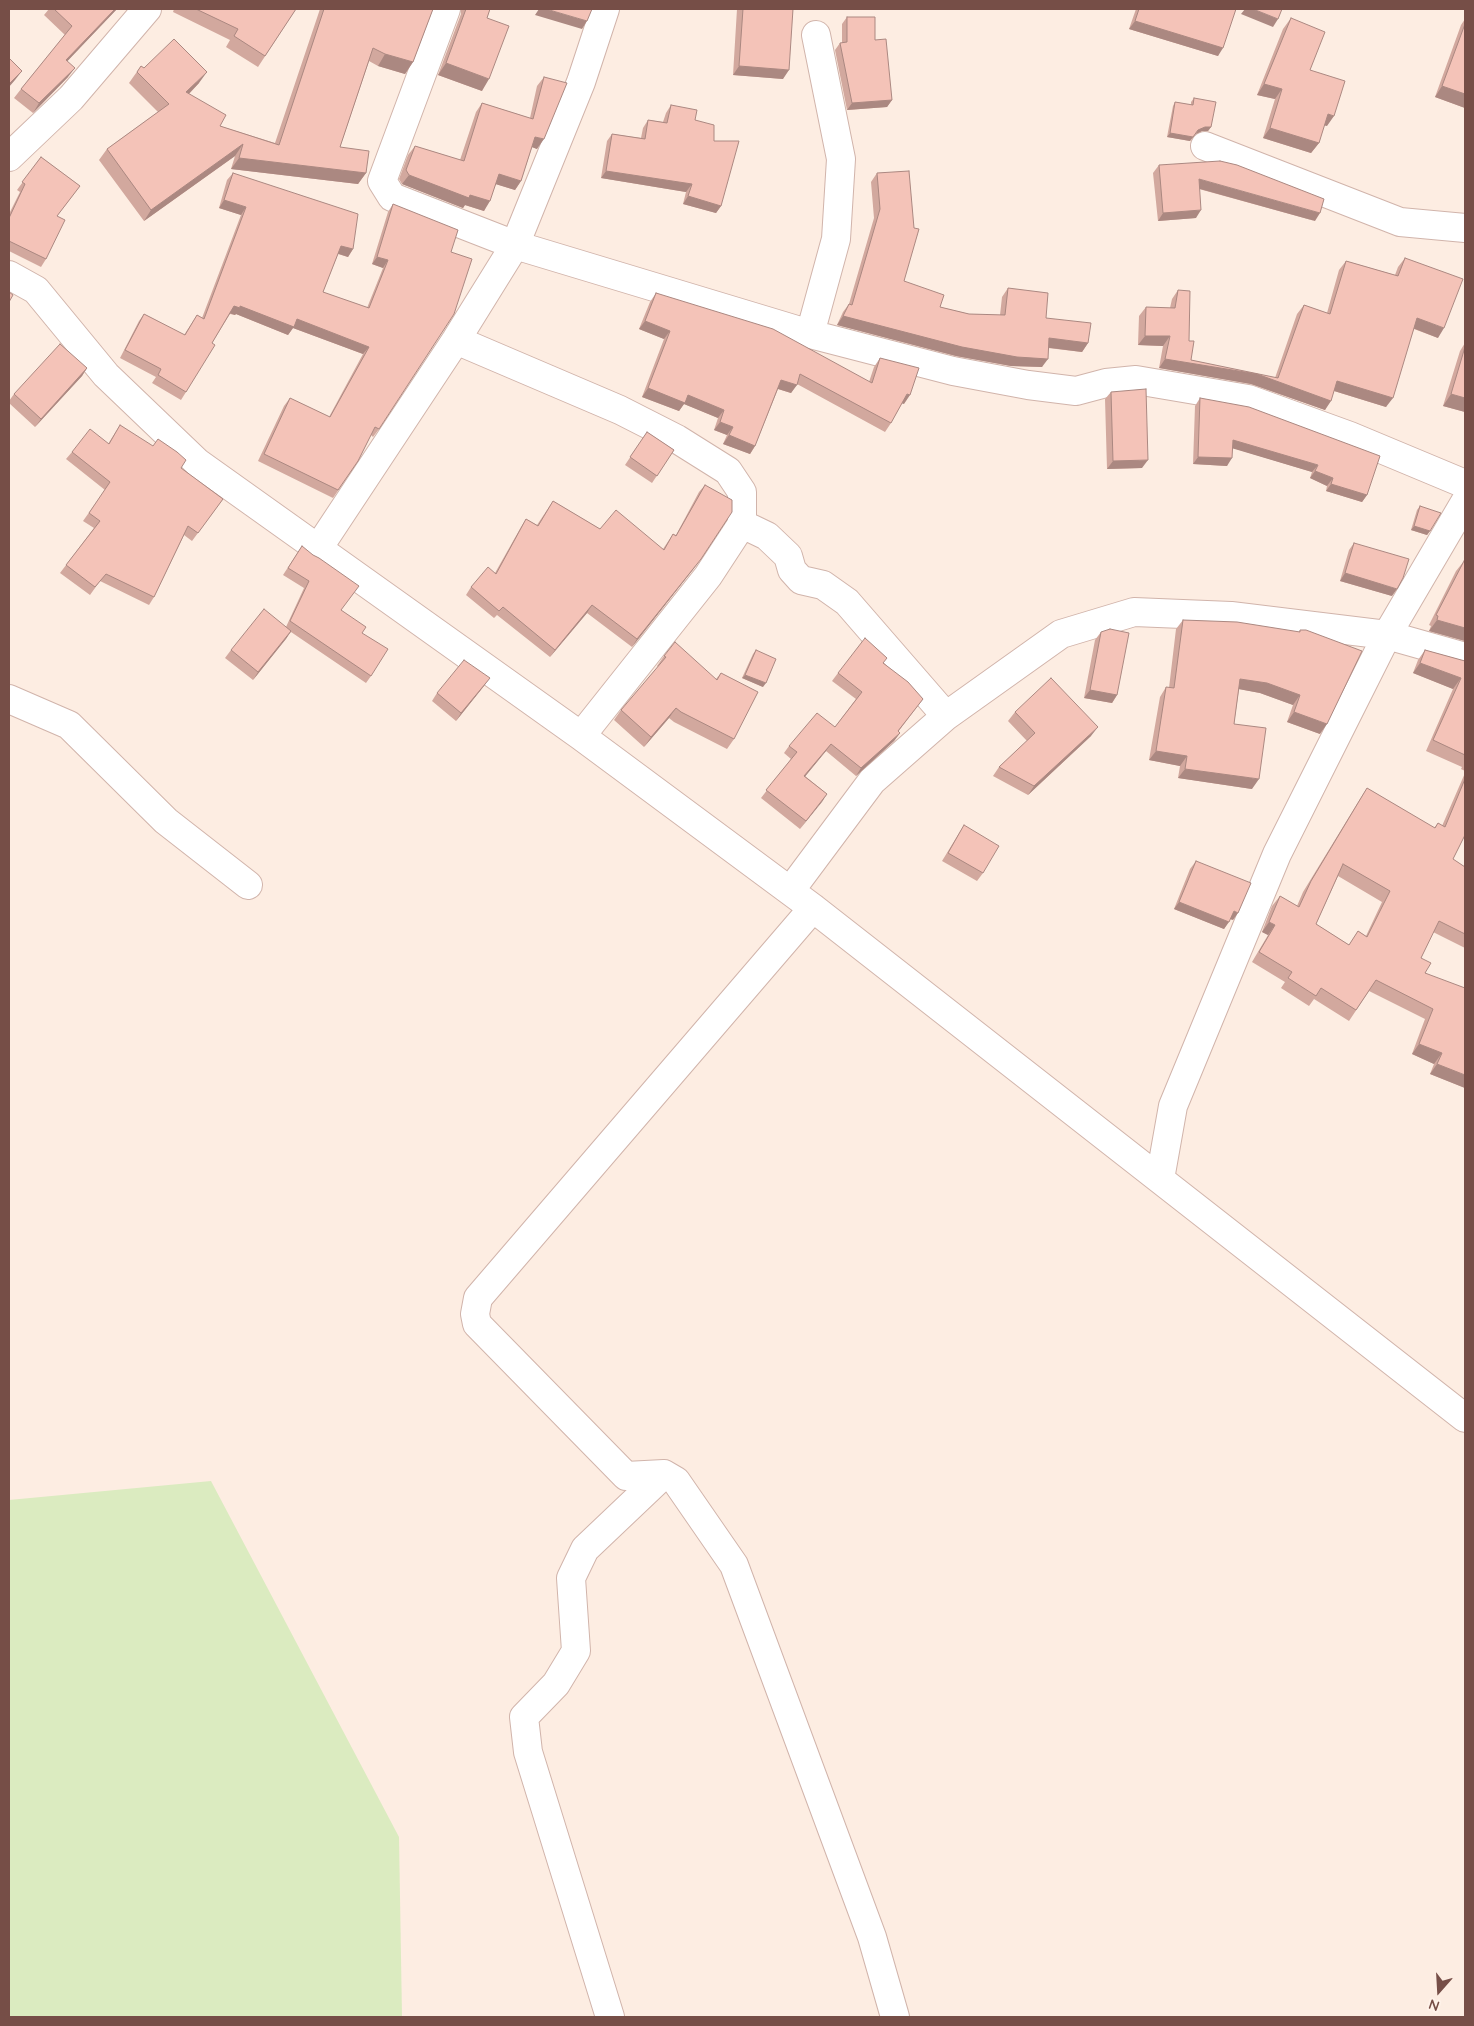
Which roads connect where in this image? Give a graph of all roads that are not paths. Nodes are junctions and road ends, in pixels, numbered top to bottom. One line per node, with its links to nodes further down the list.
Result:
1 (147, 9): 6 (street)
2 (446, 9): 8 (street)
3 (605, 9): 8 (street)
4 (816, 36): 10 (street)
5 (1205, 146): 7 (street)
6 (9, 158)
7 (1465, 228)
8 (515, 245): 10 (street); 11 (street)
9 (9, 275): 15 (street)
10 (810, 334): 12 (street)
11 (456, 340): 14 (street); 15 (street)
12 (1465, 484)
13 (1465, 502): 16 (street)
14 (742, 524): 19 (street); 20 (street)
15 (317, 550): 20 (street)
16 (1387, 635): 17 (street); 19 (street); 24 (street)
17 (1465, 657)
18 (9, 699): 21 (street)
19 (946, 716): 22 (street)
20 (581, 736): 22 (street)
21 (248, 885)
22 (790, 891): 23 (street)
23 (813, 908): 24 (street); 26 (street)
24 (1160, 1179): 25 (street)
25 (1465, 1418)
26 (664, 1474): 27 (street); 28 (street)
27 (610, 2017)
28 (895, 2017)

